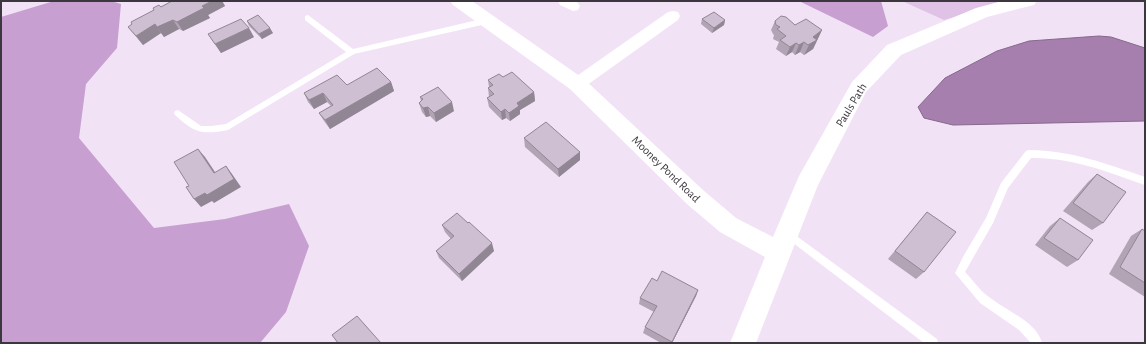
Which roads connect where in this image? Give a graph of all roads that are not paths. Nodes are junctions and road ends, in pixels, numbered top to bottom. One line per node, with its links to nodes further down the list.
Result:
1 (459, 1): 5 (street, Mooney Pond Road)
2 (1028, 1): 10 (street, Pauls Path)
3 (673, 16): 7 (street)
4 (308, 18): 6 (lane)
5 (486, 21): 6 (lane); 7 (street, Mooney Pond Road)
6 (352, 52): 8 (lane)
7 (577, 84): 10 (street, Mooney Pond Road)
8 (178, 113)
9 (1145, 181): 13 (lane)
10 (784, 243): 11 (street); 12 (lane)
11 (743, 343)
12 (933, 343)
13 (1036, 343)

